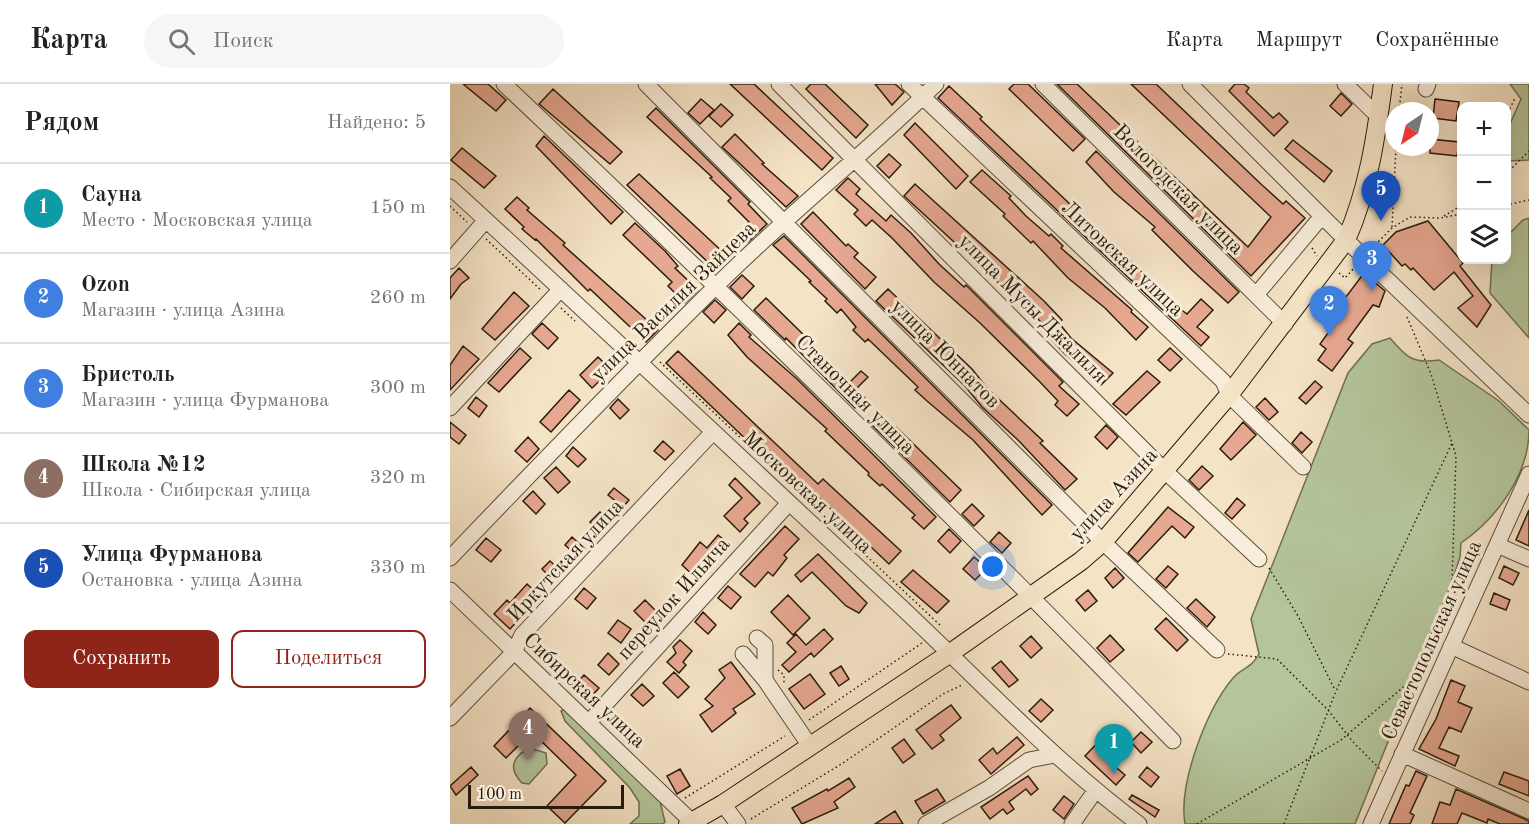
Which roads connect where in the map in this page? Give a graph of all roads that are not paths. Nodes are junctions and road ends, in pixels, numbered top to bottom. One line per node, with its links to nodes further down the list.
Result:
1 (504, 84): 19 (street, Станочная улица)
2 (646, 84): 16 (street, улица Юннатов)
3 (779, 84): 12 (street, улица Мусы Джалиля)
4 (909, 84): 10 (street, Литовская улица)
5 (936, 84): 10 (street, улица Василия Зайцева)
6 (1043, 84): 21 (street, Вологодская улица)
7 (1190, 84): 14 (street)
8 (1345, 84): 11 (street)
9 (1383, 84): 11 (main road, улица Азина)
10 (922, 98): 12 (street, улица Василия Зайцева); 24 (street, Литовская улица)
11 (1378, 116): 17 (main road, улица Азина)
12 (856, 160): 16 (street, улица Василия Зайцева); 29 (street, улица Мусы Джалиля)
13 (450, 187): 15 (street, Московская улица)
14 (1322, 216): 17 (street); 21 (street)
15 (486, 220): 18 (street); 20 (street, Московская улица)
16 (786, 222): 19 (street, улица Василия Зайцева); 32 (street, улица Юннатов)
17 (1346, 240): 22 (main road, улица Азина); 26 (street)
18 (450, 261)
19 (716, 285): 23 (street, улица Василия Зайцева); 38 (street, Станочная улица)
20 (561, 289): 23 (street, Московская улица); 25 (street)
21 (1256, 295): 22 (street, Вологодская улица)
22 (1285, 324): 24 (main road, улица Азина)
23 (644, 358): 27 (street, Московская улица); 34 (street, улица Василия Зайцева)
24 (1229, 395): 28 (street, Литовская улица); 29 (main road, улица Азина)
25 (450, 408)
26 (1529, 415)
27 (713, 432): 31 (street, Московская улица); 42 (street, Иркутская улица)
28 (1303, 467)
29 (1166, 472): 32 (main road, улица Азина); 35 (street, улица Мусы Джалиля)
30 (1529, 474): 33 (street, Севастопольская улица)
31 (789, 503): 44 (street, Московская улица); 48 (street, переулок Ильича)
32 (1103, 542): 38 (main road, улица Азина); 41 (street, улица Юннатов)
33 (1497, 545): 36 (street); 40 (street, Севастопольская улица)
34 (450, 558)
35 (1259, 559)
36 (1529, 559)
37 (450, 590): 42 (street, Сибирская улица)
38 (1032, 596): 44 (main road, улица Азина); 50 (street, Станочная улица)
39 (758, 638): 45 (street)
40 (1451, 646): 46 (street); 52 (street, Севастопольская улица)
41 (1217, 650)
42 (514, 652): 47 (street, Иркутская улица); 48 (street, Сибирская улица)
43 (743, 654): 45 (street)
44 (949, 654): 49 (street, Московская улица); 51 (main road, улица Азина)
45 (765, 680): 51 (street)
46 (1529, 682)
47 (450, 718)
48 (589, 722): 59 (street, Сибирская улица)
49 (1025, 726): 53 (street, Московская улица); 54 (street)
50 (1173, 741)
51 (810, 746): 56 (main road, улица Азина)
52 (1402, 754): 57 (street); 63 (street, Севастопольская улица)
53 (1055, 755): 54 (street); 55 (street, Московская улица)
54 (1029, 759): 60 (street)
55 (1095, 791): 61 (street); 62 (street, Московская улица)
56 (723, 804): 58 (street); 59 (main road, улица Азина)
57 (1529, 811)
58 (745, 821)
59 (690, 823)
60 (926, 824)
61 (1072, 824)
62 (1139, 824)
63 (1371, 824)

